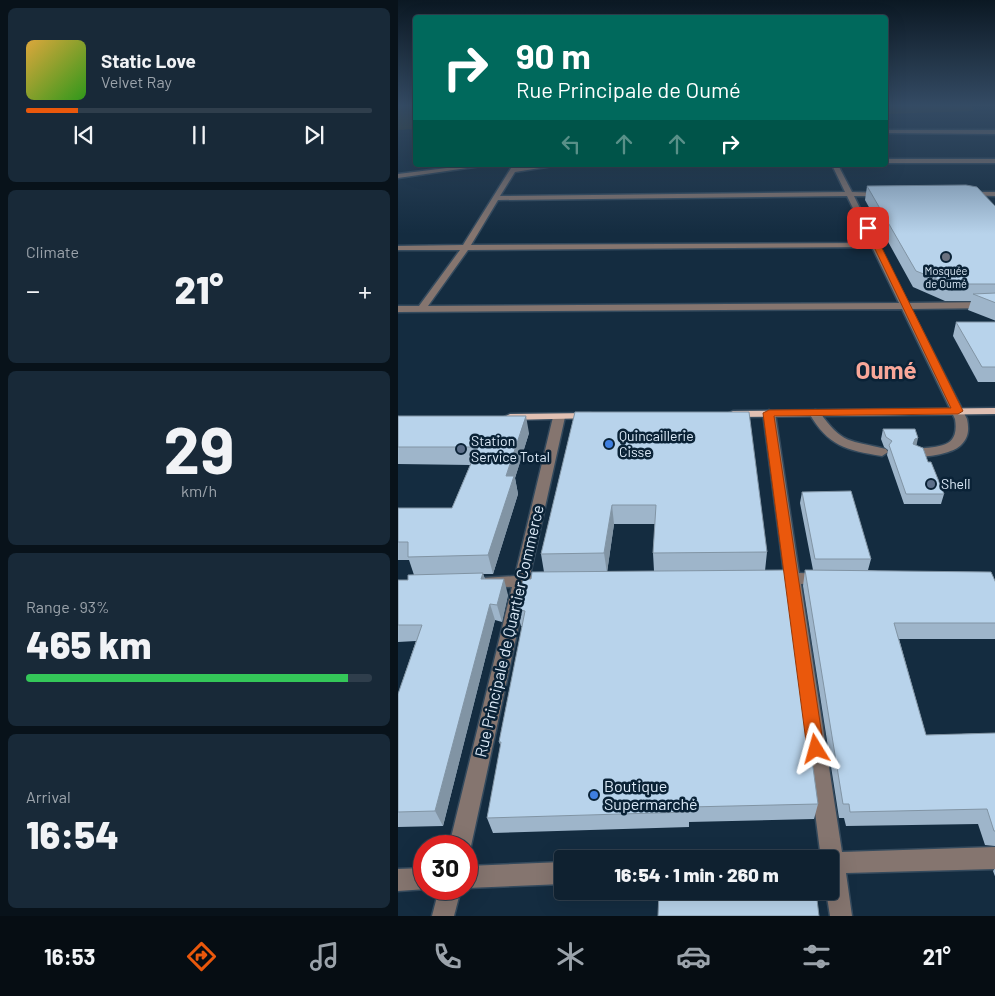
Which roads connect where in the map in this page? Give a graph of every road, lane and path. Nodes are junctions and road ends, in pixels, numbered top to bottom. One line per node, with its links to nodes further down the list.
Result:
1 (888, 161): 2 (street)
2 (996, 161)
3 (469, 167): 7 (street)
4 (528, 167): 6 (street)
5 (836, 167): 8 (street)
6 (514, 168): 13 (street)
7 (398, 176)
8 (851, 194): 9 (street); 13 (street); 15 (street)
9 (890, 194)
10 (958, 194): 11 (street)
11 (978, 194): 12 (street); 14 (street)
12 (996, 194)
13 (496, 198): 17 (street)
14 (984, 200)
15 (876, 245): 17 (street); 19 (street)
16 (398, 248): 17 (street)
17 (465, 248): 20 (street)
18 (996, 304): 19 (street)
19 (906, 307): 20 (street); 22 (street)
20 (422, 308): 21 (street)
21 (398, 309)
22 (958, 411): 23 (main road); 25 (main road); 31 (street)
23 (996, 411)
24 (769, 413): 25 (main road); 26 (main road); 34 (street)
25 (815, 413): 30 (street)
26 (719, 414)
27 (599, 416): 29 (main road)
28 (502, 417): 29 (main road)
29 (559, 417): 36 (street, Rue Principale de Quartier Commerce)
30 (882, 452)
31 (918, 453)
32 (830, 578): 34 (street)
33 (752, 579): 34 (street)
34 (791, 579): 39 (street)
35 (550, 580): 36 (street)
36 (521, 581): 37 (street); 38 (street, Rue Principale de Quartier Commerce)
37 (474, 582)
38 (463, 835)
39 (829, 850)
40 (996, 858): 41 (street)
41 (839, 863)
42 (554, 873): 43 (street)
43 (478, 877)
44 (413, 879): 45 (street)
45 (398, 880)
46 (448, 900): 48 (street)
47 (839, 900): 49 (street)
48 (444, 916)
49 (842, 916)

